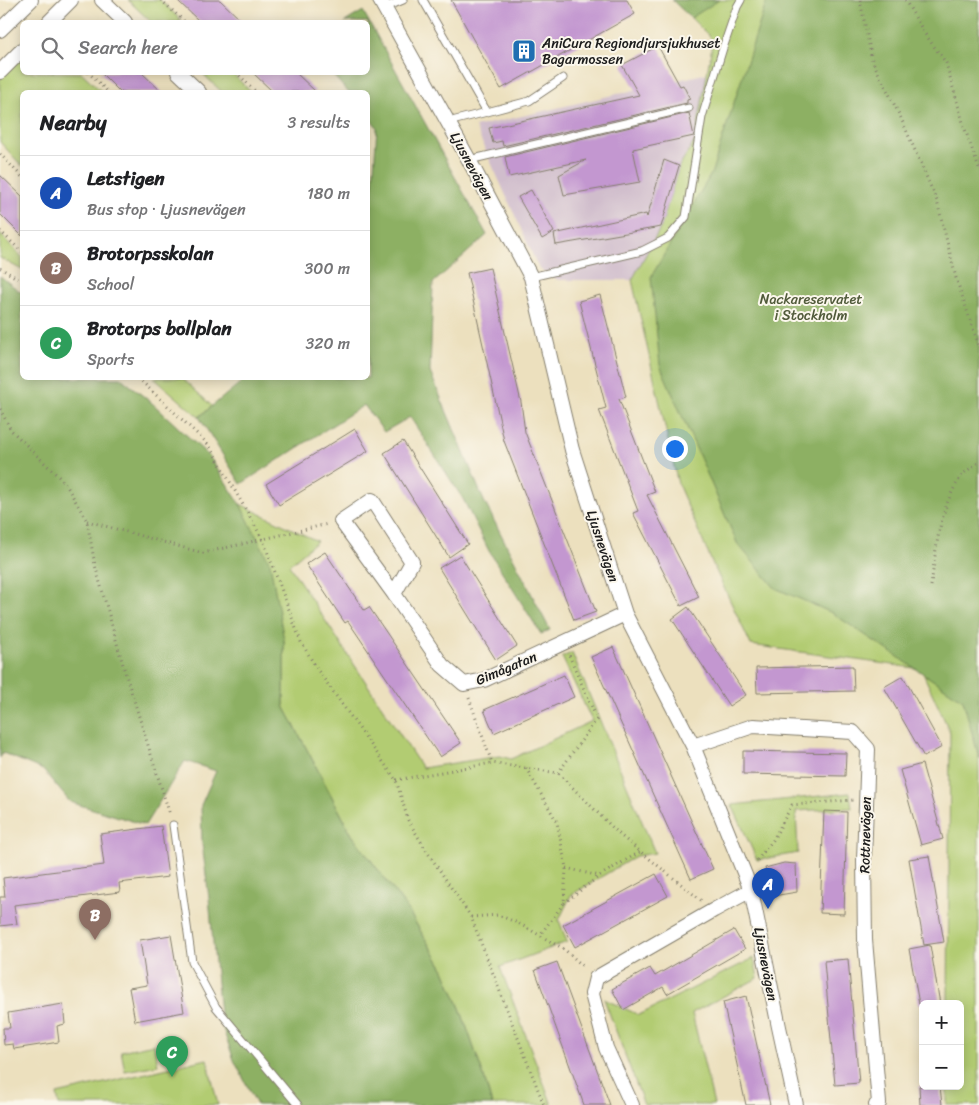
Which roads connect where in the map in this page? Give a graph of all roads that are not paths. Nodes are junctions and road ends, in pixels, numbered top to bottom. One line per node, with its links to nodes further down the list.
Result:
1 (31, 0): 10 (street)
2 (71, 0): 8 (street)
3 (102, 0): 9 (street)
4 (403, 0): 7 (lane)
5 (424, 0): 17 (lane)
6 (741, 0): 20 (lane)
7 (382, 4): 18 (street, Ljusnevägen)
8 (51, 20)
9 (123, 20)
10 (0, 30)
11 (20, 52): 12 (street)
12 (0, 72)
13 (181, 75): 15 (street)
14 (562, 78): 17 (lane)
15 (197, 90)
16 (689, 108): 19 (lane)
17 (488, 112): 18 (lane)
18 (448, 122): 19 (street, Ljusnevägen)
19 (469, 160): 20 (street, Ljusnevägen)
20 (531, 277): 22 (street, Ljusnevägen)
21 (394, 594): 21 (street, Gimågatan); 22 (street, Gimågatan)
22 (625, 614): 23 (street, Ljusnevägen)
23 (693, 746): 25 (street, Ljusnevägen); 29 (street, Rottnevägen)
24 (173, 825): 26 (lane)
25 (751, 890): 27 (street); 28 (street, Ljusnevägen)
26 (298, 1105)
27 (632, 1105)
28 (796, 1105)
29 (876, 1105)

